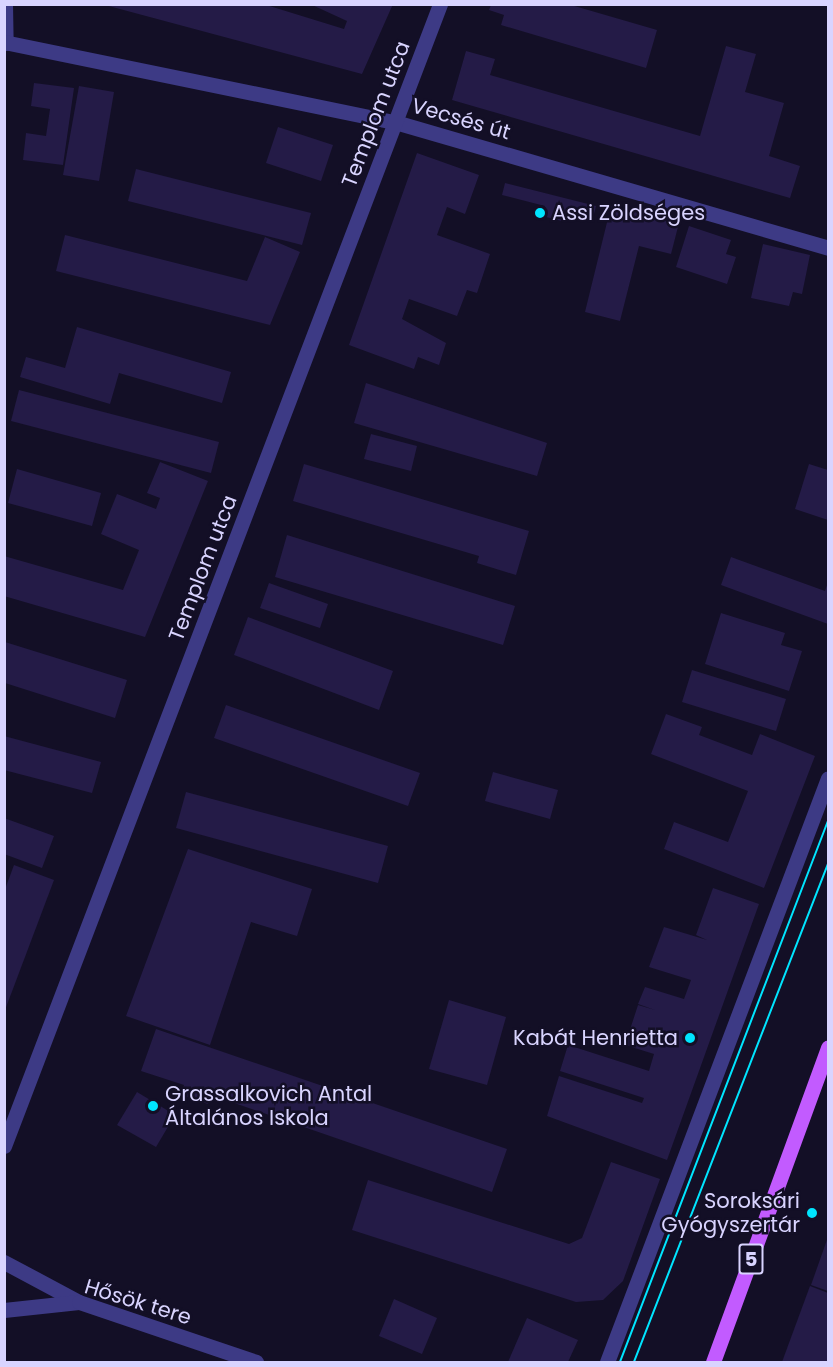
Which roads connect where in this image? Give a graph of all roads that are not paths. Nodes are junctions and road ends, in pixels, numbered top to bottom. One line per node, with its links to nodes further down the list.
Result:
1 (5, 4): 3 (street)
2 (440, 4): 4 (street, Templom utca)
3 (5, 42): 4 (street, Vecsés út)
4 (395, 122): 5 (street, Vecsés út); 8 (street, Templom utca)
5 (828, 248)
6 (828, 778): 13 (street)
7 (828, 1047): 14 (main road, 5)
8 (4, 1146)
9 (4, 1262): 10 (street)
10 (79, 1302): 11 (street, Hősök tere); 12 (street, Hősök tere)
11 (4, 1310)
12 (256, 1362)
13 (607, 1362)
14 (713, 1362)

